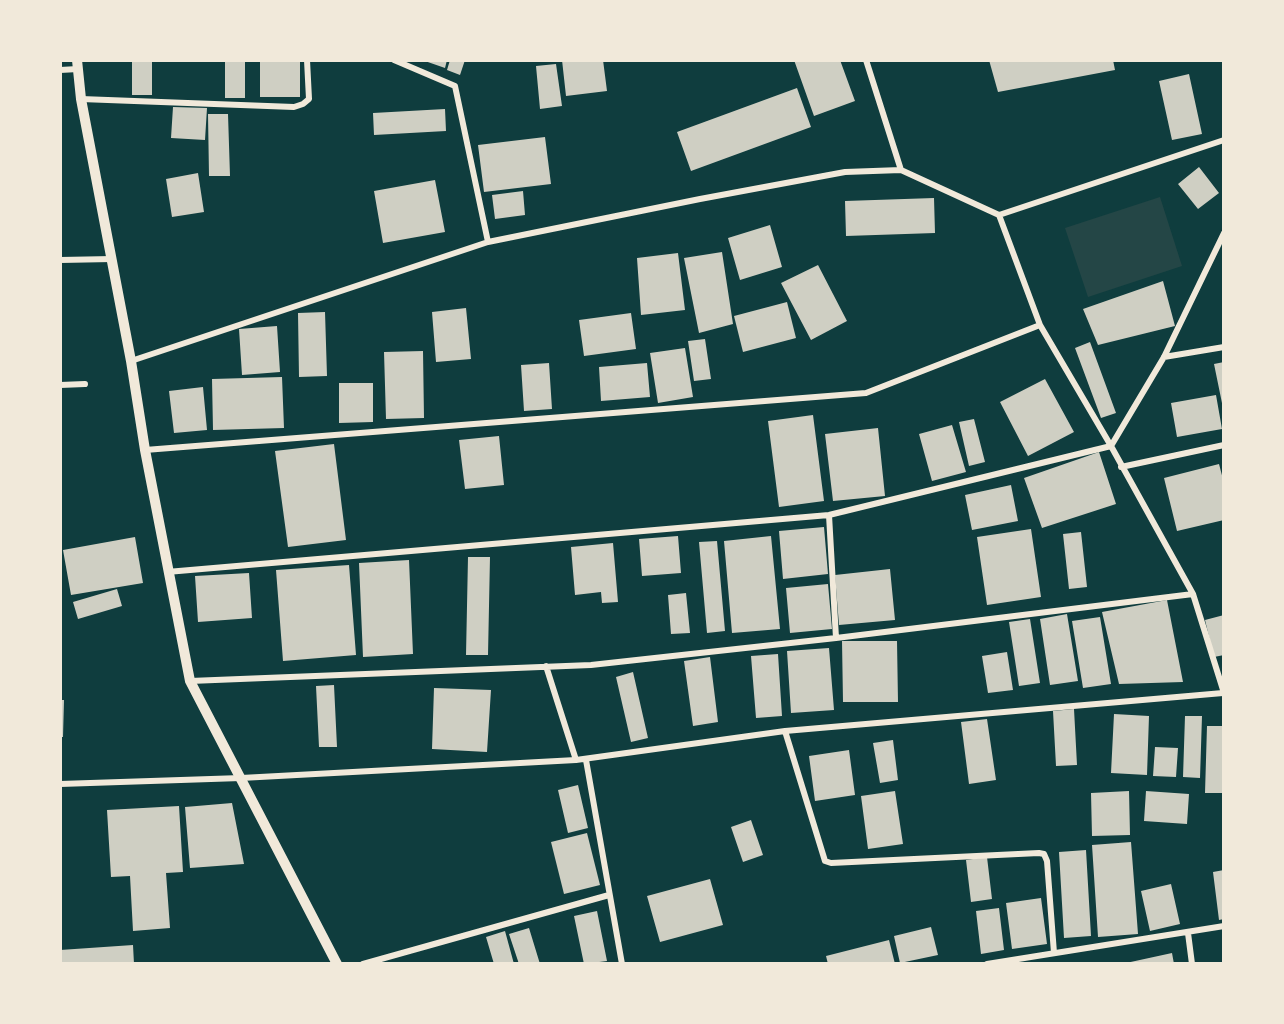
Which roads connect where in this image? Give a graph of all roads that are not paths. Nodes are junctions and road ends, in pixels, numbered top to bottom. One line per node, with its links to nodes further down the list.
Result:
1 (307, 60): 6 (street)
2 (395, 60): 11 (street)
3 (867, 60): 8 (street)
4 (78, 64): 5 (street); 6 (street)
5 (60, 69)
6 (81, 99): 12 (street)
7 (1224, 140): 9 (street)
8 (901, 170): 9 (street); 11 (street)
9 (999, 215): 14 (street)
10 (1224, 233): 16 (street)
11 (488, 242): 17 (street)
12 (112, 259): 13 (street); 17 (street)
13 (60, 260)
14 (1040, 325): 21 (street); 22 (street)
15 (1224, 347): 16 (street)
16 (1164, 357): 21 (street)
17 (131, 361): 22 (street)
18 (86, 384): 19 (street)
19 (60, 385)
20 (1224, 445): 23 (street)
21 (1111, 446): 23 (street); 24 (street)
22 (145, 450): 25 (street)
23 (1121, 467): 26 (street)
24 (829, 515): 25 (street); 27 (street)
25 (167, 572): 29 (street)
26 (1193, 594): 27 (street); 30 (street)
27 (836, 638): 28 (street)
28 (546, 666): 29 (street); 32 (street)
29 (190, 681): 34 (street)
30 (1224, 693): 31 (street)
31 (785, 731): 33 (street); 39 (street)
32 (576, 760): 33 (street); 34 (street)
33 (586, 760): 36 (street)
34 (241, 778): 35 (street); 40 (street)
35 (60, 784)
36 (609, 895): 41 (street); 42 (street)
37 (1224, 926): 38 (street)
38 (1188, 933): 39 (street); 44 (street)
39 (1054, 953): 43 (street)
40 (337, 964)
41 (363, 964)
42 (622, 964)
43 (987, 964)
44 (1192, 964)

